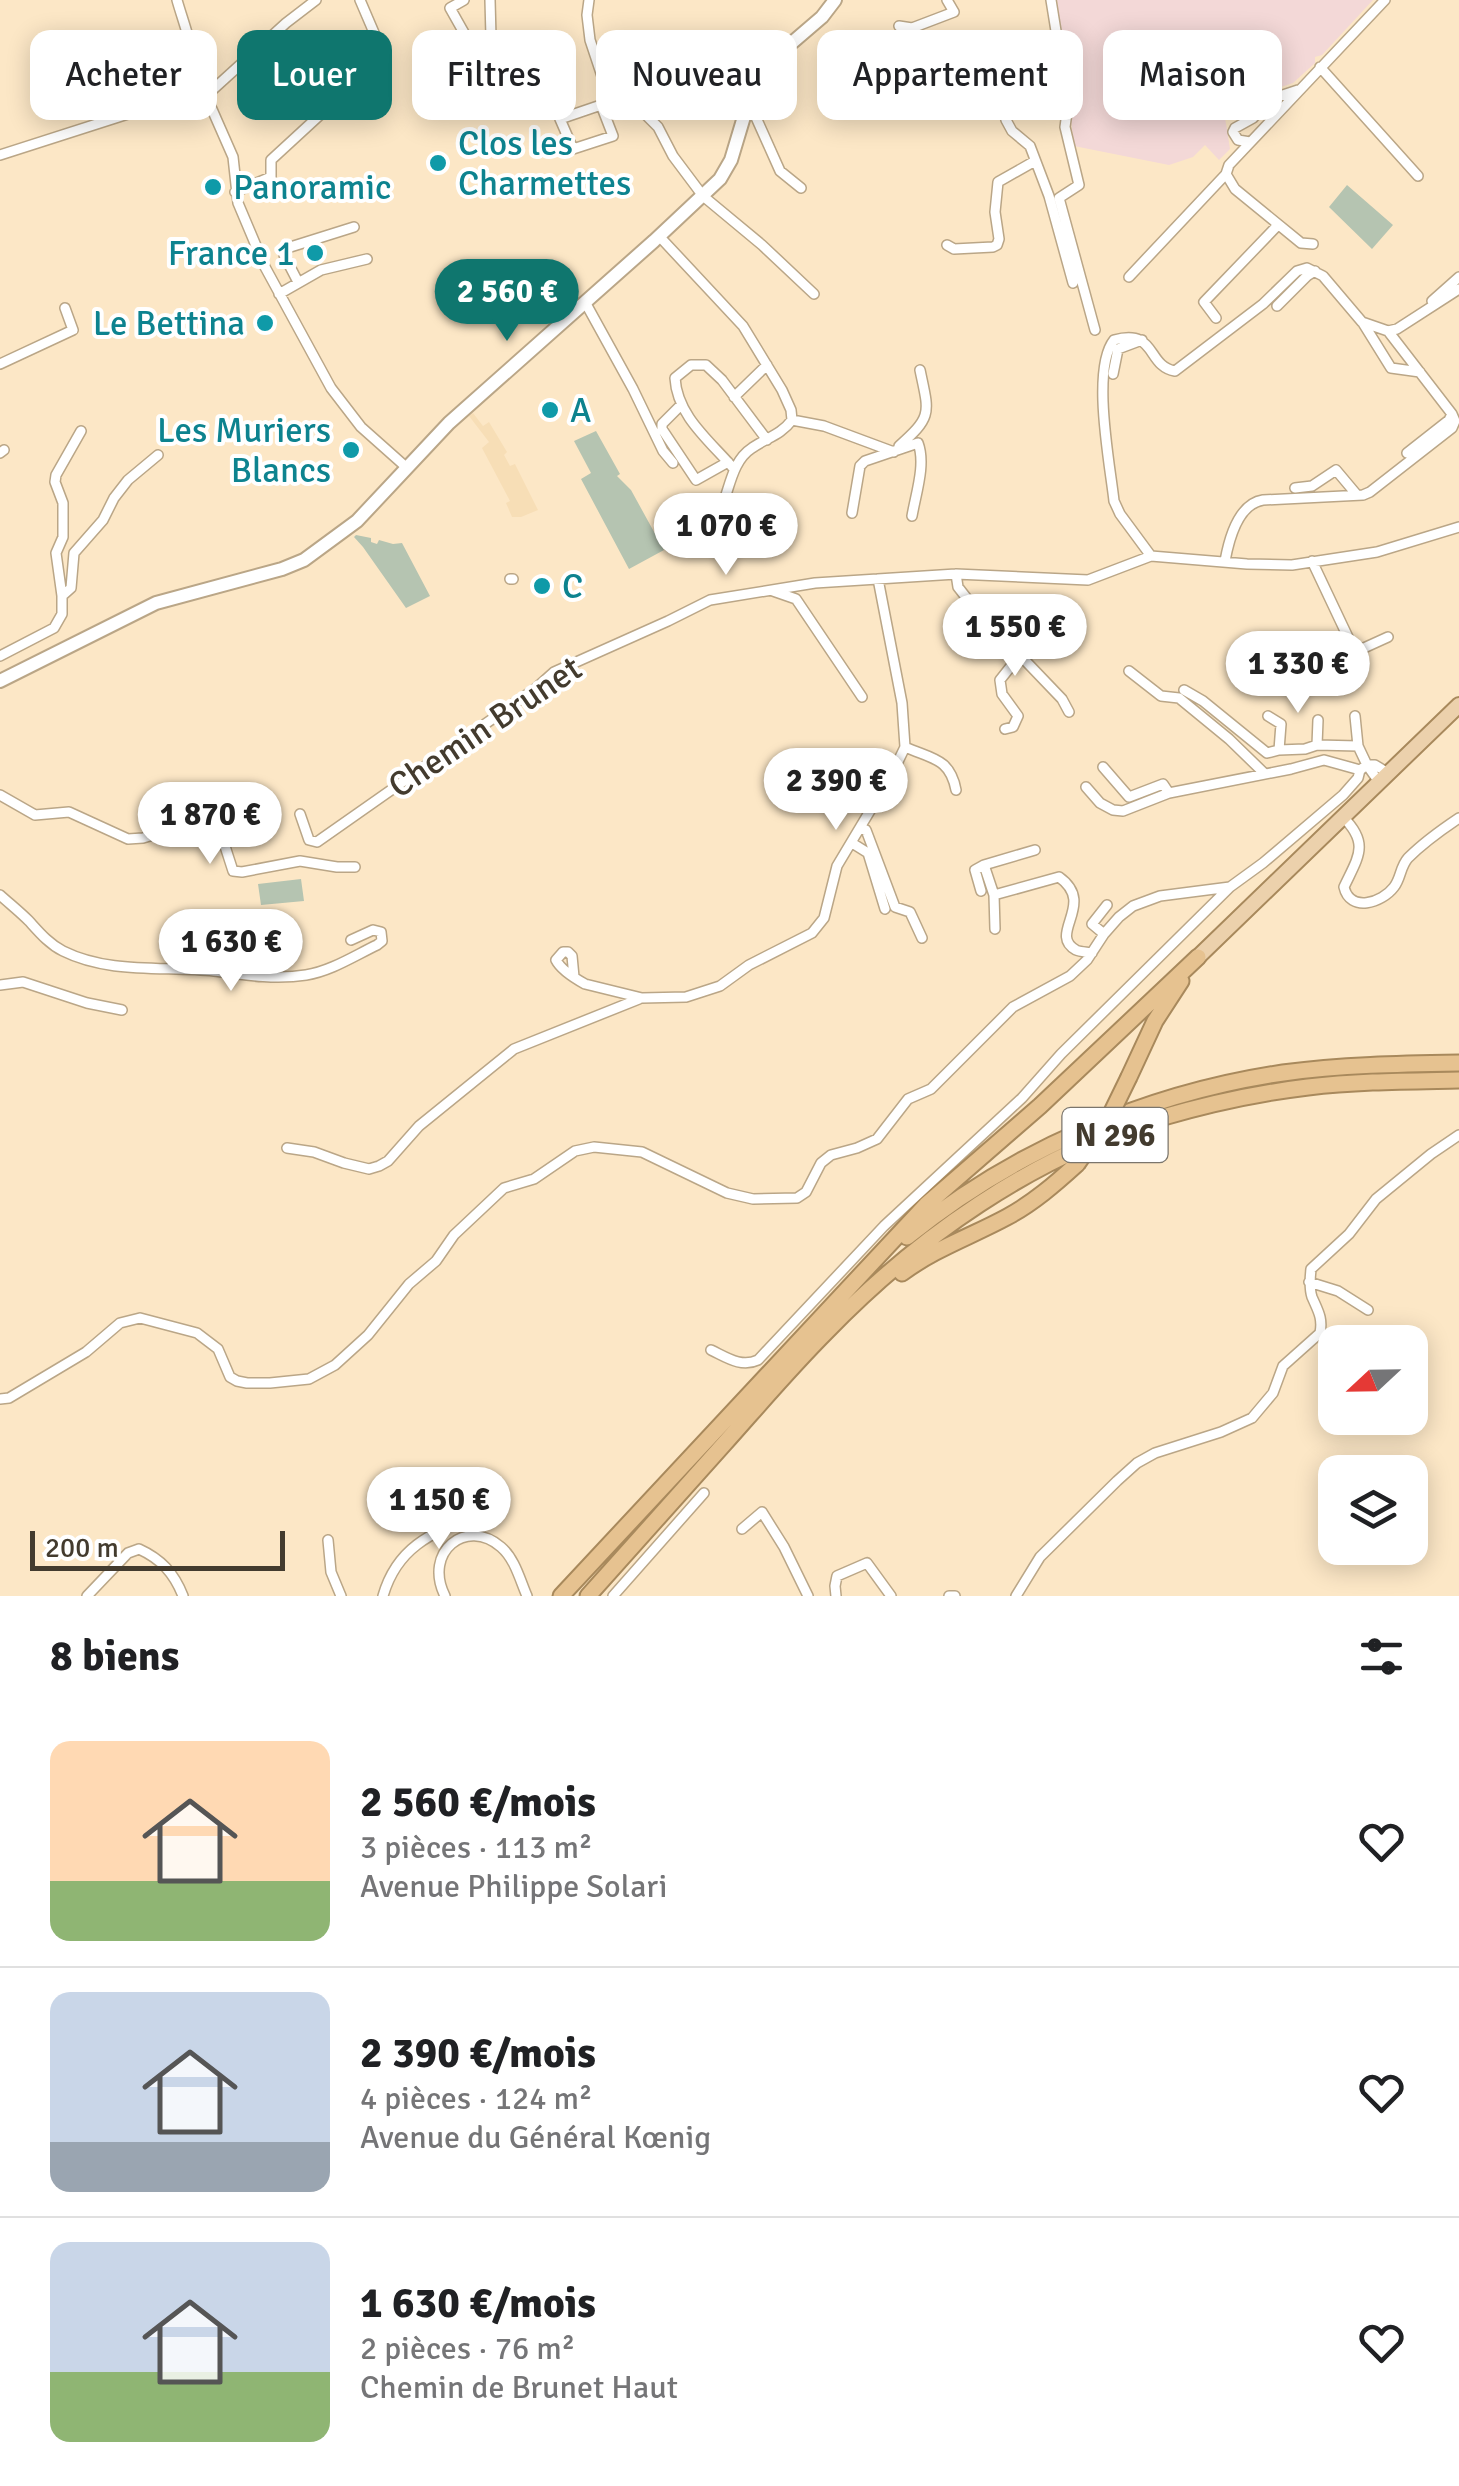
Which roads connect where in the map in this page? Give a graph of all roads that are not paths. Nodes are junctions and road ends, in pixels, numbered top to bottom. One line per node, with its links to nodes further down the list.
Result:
1 (177, 0): 12 (street)
2 (316, 0): 19 (street)
3 (360, 0): 37 (street)
4 (464, 0): 13 (street)
5 (490, 0): 14 (street)
6 (588, 0): 17 (street)
7 (835, 0): 16 (main road)
8 (947, 0): 11 (street)
9 (1052, 0): 15 (street)
10 (1386, 0): 18 (street)
11 (899, 26)
12 (185, 30)
13 (462, 30)
14 (490, 30)
15 (1056, 30)
16 (797, 38)
17 (596, 58)
18 (1320, 67): 20 (street); 35 (street)
19 (217, 82)
20 (1300, 89): 29 (street); 30 (street)
21 (601, 105): 21 (street)
22 (111, 120): 31 (street)
23 (217, 120): 37 (street)
24 (651, 120): 38 (street)
25 (743, 120): 38 (main road)
26 (757, 120): 36 (street)
27 (1006, 120): 33 (street)
28 (1065, 120): 59 (street)
29 (1233, 132): 30 (street); 32 (street)
30 (1250, 142): 32 (street)
31 (0, 155)
32 (1235, 159): 34 (street)
33 (1036, 161): 43 (street); 49 (street)
34 (1226, 174): 39 (street); 46 (street)
35 (1418, 176)
36 (801, 188)
37 (235, 192): 51 (street)
38 (703, 196): 41 (main road); 52 (street)
39 (1278, 225): 42 (street); 57 (street)
40 (354, 226): 48 (street)
41 (659, 236): 53 (main road); 65 (street)
42 (1314, 244)
43 (947, 245)
44 (367, 259): 48 (street)
45 (1315, 271): 54 (street); 58 (street); 61 (street)
46 (1129, 277)
47 (1459, 277): 56 (street)
48 (298, 282): 51 (street)
49 (1073, 283)
50 (1459, 289): 56 (street)
51 (279, 294): 80 (street)
52 (814, 294)
53 (585, 302): 78 (street); 80 (main road)
54 (1277, 306)
55 (65, 308): 64 (street)
56 (1419, 313): 60 (street)
57 (1216, 318)
58 (1362, 322): 60 (street); 63 (street)
59 (1095, 330)
60 (1388, 331): 62 (street)
61 (1142, 340): 68 (street); 87 (street)
62 (1396, 341): 63 (street); 67 (street)
63 (1388, 363): 67 (street)
64 (0, 364)
65 (767, 365): 69 (street); 72 (street)
66 (920, 370): 75 (street)
67 (1420, 372): 71 (street)
68 (1113, 374)
69 (734, 397): 70 (street); 74 (street)
70 (680, 406): 79 (street); 79 (street)
71 (1452, 414): 76 (street); 82 (street)
72 (792, 420): 74 (street); 75 (street)
73 (81, 430): 93 (street)
74 (767, 440): 79 (street)
75 (894, 452): 84 (street); 85 (street)
76 (1407, 453)
77 (158, 455): 93 (street)
78 (674, 463)
79 (731, 465): 83 (street)
80 (406, 467): 98 (main road)
81 (1295, 488): 82 (street)
82 (1357, 495): 88 (street)
83 (725, 498)
84 (852, 513)
85 (912, 516)
86 (1459, 527): 89 (street, Chemin Brunet)
87 (1151, 556): 88 (street, Chemin Brunet); 90 (street, Chemin Brunet)
88 (1225, 561): 89 (street, Chemin Brunet)
89 (1312, 561): 94 (street)
90 (956, 574): 91 (street, Chemin Brunet); 96 (street)
91 (878, 579): 92 (street, Chemin Brunet); 109 (street)
92 (773, 591): 100 (street); 119 (street, Chemin Brunet)
93 (62, 596): 95 (street)
94 (1388, 637)
95 (0, 656)
96 (1020, 656): 102 (street); 106 (street)
97 (1129, 671): 113 (street)
98 (0, 681)
99 (1184, 690): 110 (street)
100 (862, 697)
101 (1459, 705): 114 (main road)
102 (1069, 712)
103 (1268, 716): 110 (street)
104 (1355, 716): 108 (street)
105 (1318, 720): 107 (street)
106 (1005, 729)
107 (1317, 745): 108 (street); 110 (street)
108 (1358, 746): 112 (street)
109 (904, 747): 116 (street); 122 (street)
110 (1279, 750)
111 (1103, 768): 117 (street)
112 (1363, 768): 113 (street); 114 (street); 127 (street)
113 (1264, 774): 117 (street)
114 (1384, 778): 120 (main road)
115 (1086, 788): 117 (street)
116 (956, 790)
117 (1168, 793)
118 (0, 795): 126 (street)
119 (300, 814)
120 (1343, 817): 121 (street); 138 (main road)
121 (1459, 818)
122 (861, 829): 123 (street); 135 (street)
123 (852, 843): 132 (street); 141 (street)
124 (1035, 850): 125 (street)
125 (984, 865): 128 (street); 129 (street)
126 (354, 867)
127 (1230, 887): 134 (street); 151 (street)
128 (981, 892)
129 (994, 894): 133 (street); 137 (street)
130 (0, 896): 136 (street)
131 (1107, 905): 134 (street)
132 (884, 909)
133 (995, 929)
134 (1104, 934): 137 (street)
135 (922, 938)
136 (351, 940)
137 (1092, 953): 152 (street)
138 (1198, 957): 148 (highway); 150 (highway, bridge)
139 (574, 977): 141 (street)
140 (0, 985): 142 (street)
141 (642, 998): 146 (street)
142 (122, 1010)
143 (1459, 1062): 148 (highway, N 296)
144 (1459, 1080): 150 (highway, N 296)
145 (1459, 1135): 147 (street)
146 (287, 1148)
147 (1310, 1282): 149 (street); 169 (street)
148 (852, 1284): 163 (highway, N 296)
149 (1368, 1310)
150 (827, 1330): 164 (highway, N 296)
151 (711, 1350)
152 (0, 1399)
153 (704, 1493): 165 (street)
154 (490, 1509): 160 (street)
155 (742, 1529): 166 (street)
156 (328, 1540): 159 (street)
157 (88, 1596): 158 (street)
158 (183, 1596)
159 (341, 1596)
160 (382, 1596)
161 (444, 1596): 162 (street)
162 (527, 1596)
163 (562, 1596)
164 (588, 1596)
165 (613, 1596)
166 (808, 1596)
167 (836, 1596): 168 (street)
168 (891, 1596)
169 (1016, 1596)

